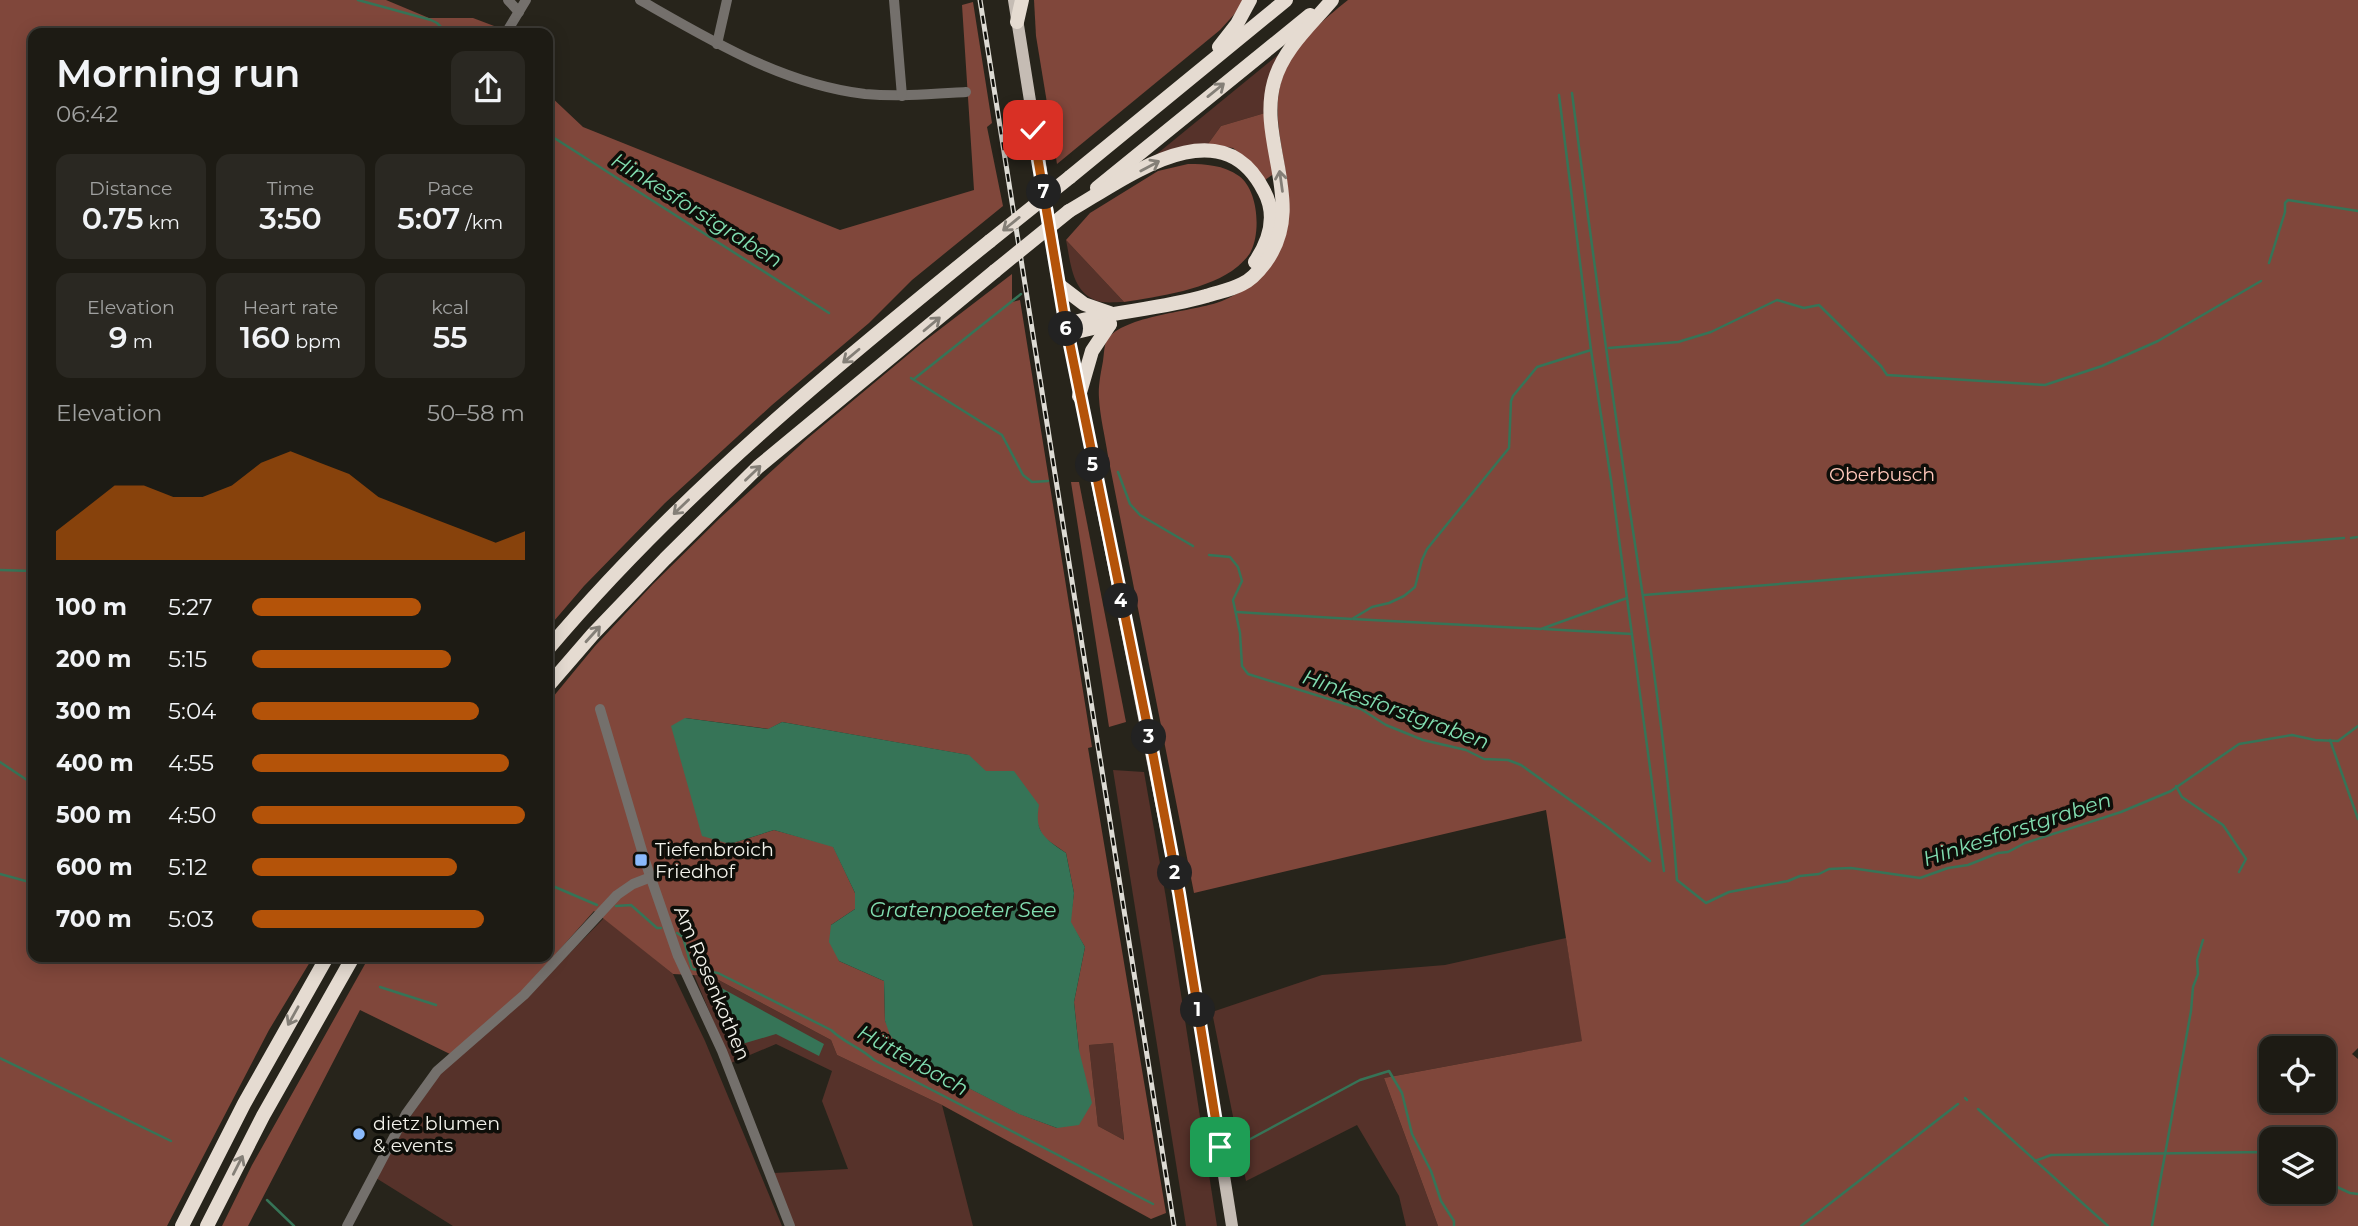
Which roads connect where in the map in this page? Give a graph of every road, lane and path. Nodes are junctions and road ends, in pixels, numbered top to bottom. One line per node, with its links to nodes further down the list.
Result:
1 (508, 0): 11 (street)
2 (526, 0): 11 (street)
3 (639, 0): 14 (street)
4 (727, 0): 14 (street)
5 (894, 0): 17 (street)
6 (1014, 0): 12 (main road)
7 (1022, 0): 12 (highway)
8 (1250, 0): 15 (highway)
9 (1286, 0): 15 (highway)
10 (1330, 0): 18 (highway, one-way to 10); 20 (highway, one-way to 10)
11 (519, 12): 13 (street)
12 (1017, 22): 19 (main road)
13 (509, 28)
14 (717, 44): 17 (street)
15 (1203, 67): 24 (highway, one-way to 24, bridge)
16 (967, 92): 17 (street)
17 (901, 96)
18 (1069, 211): 20 (highway, one-way to 20); 25 (highway, one-way to 18, bridge)
19 (1059, 285): 21 (highway); 22 (main road)
20 (1219, 292): 21 (highway)
21 (1111, 319): 22 (highway); 23 (highway)
22 (1067, 329): 23 (main road)
23 (1080, 396): 34 (main road)
24 (553, 643)
25 (553, 680)
26 (600, 709): 27 (street, Am Rosenkothen)
27 (651, 877): 32 (street); 33 (street, Am Rosenkothen)
28 (324, 962): 30 (highway, one-way to 30)
29 (350, 962): 31 (highway, one-way to 29)
30 (182, 1226)
31 (206, 1226)
32 (347, 1226)
33 (790, 1226)
34 (1232, 1226)

